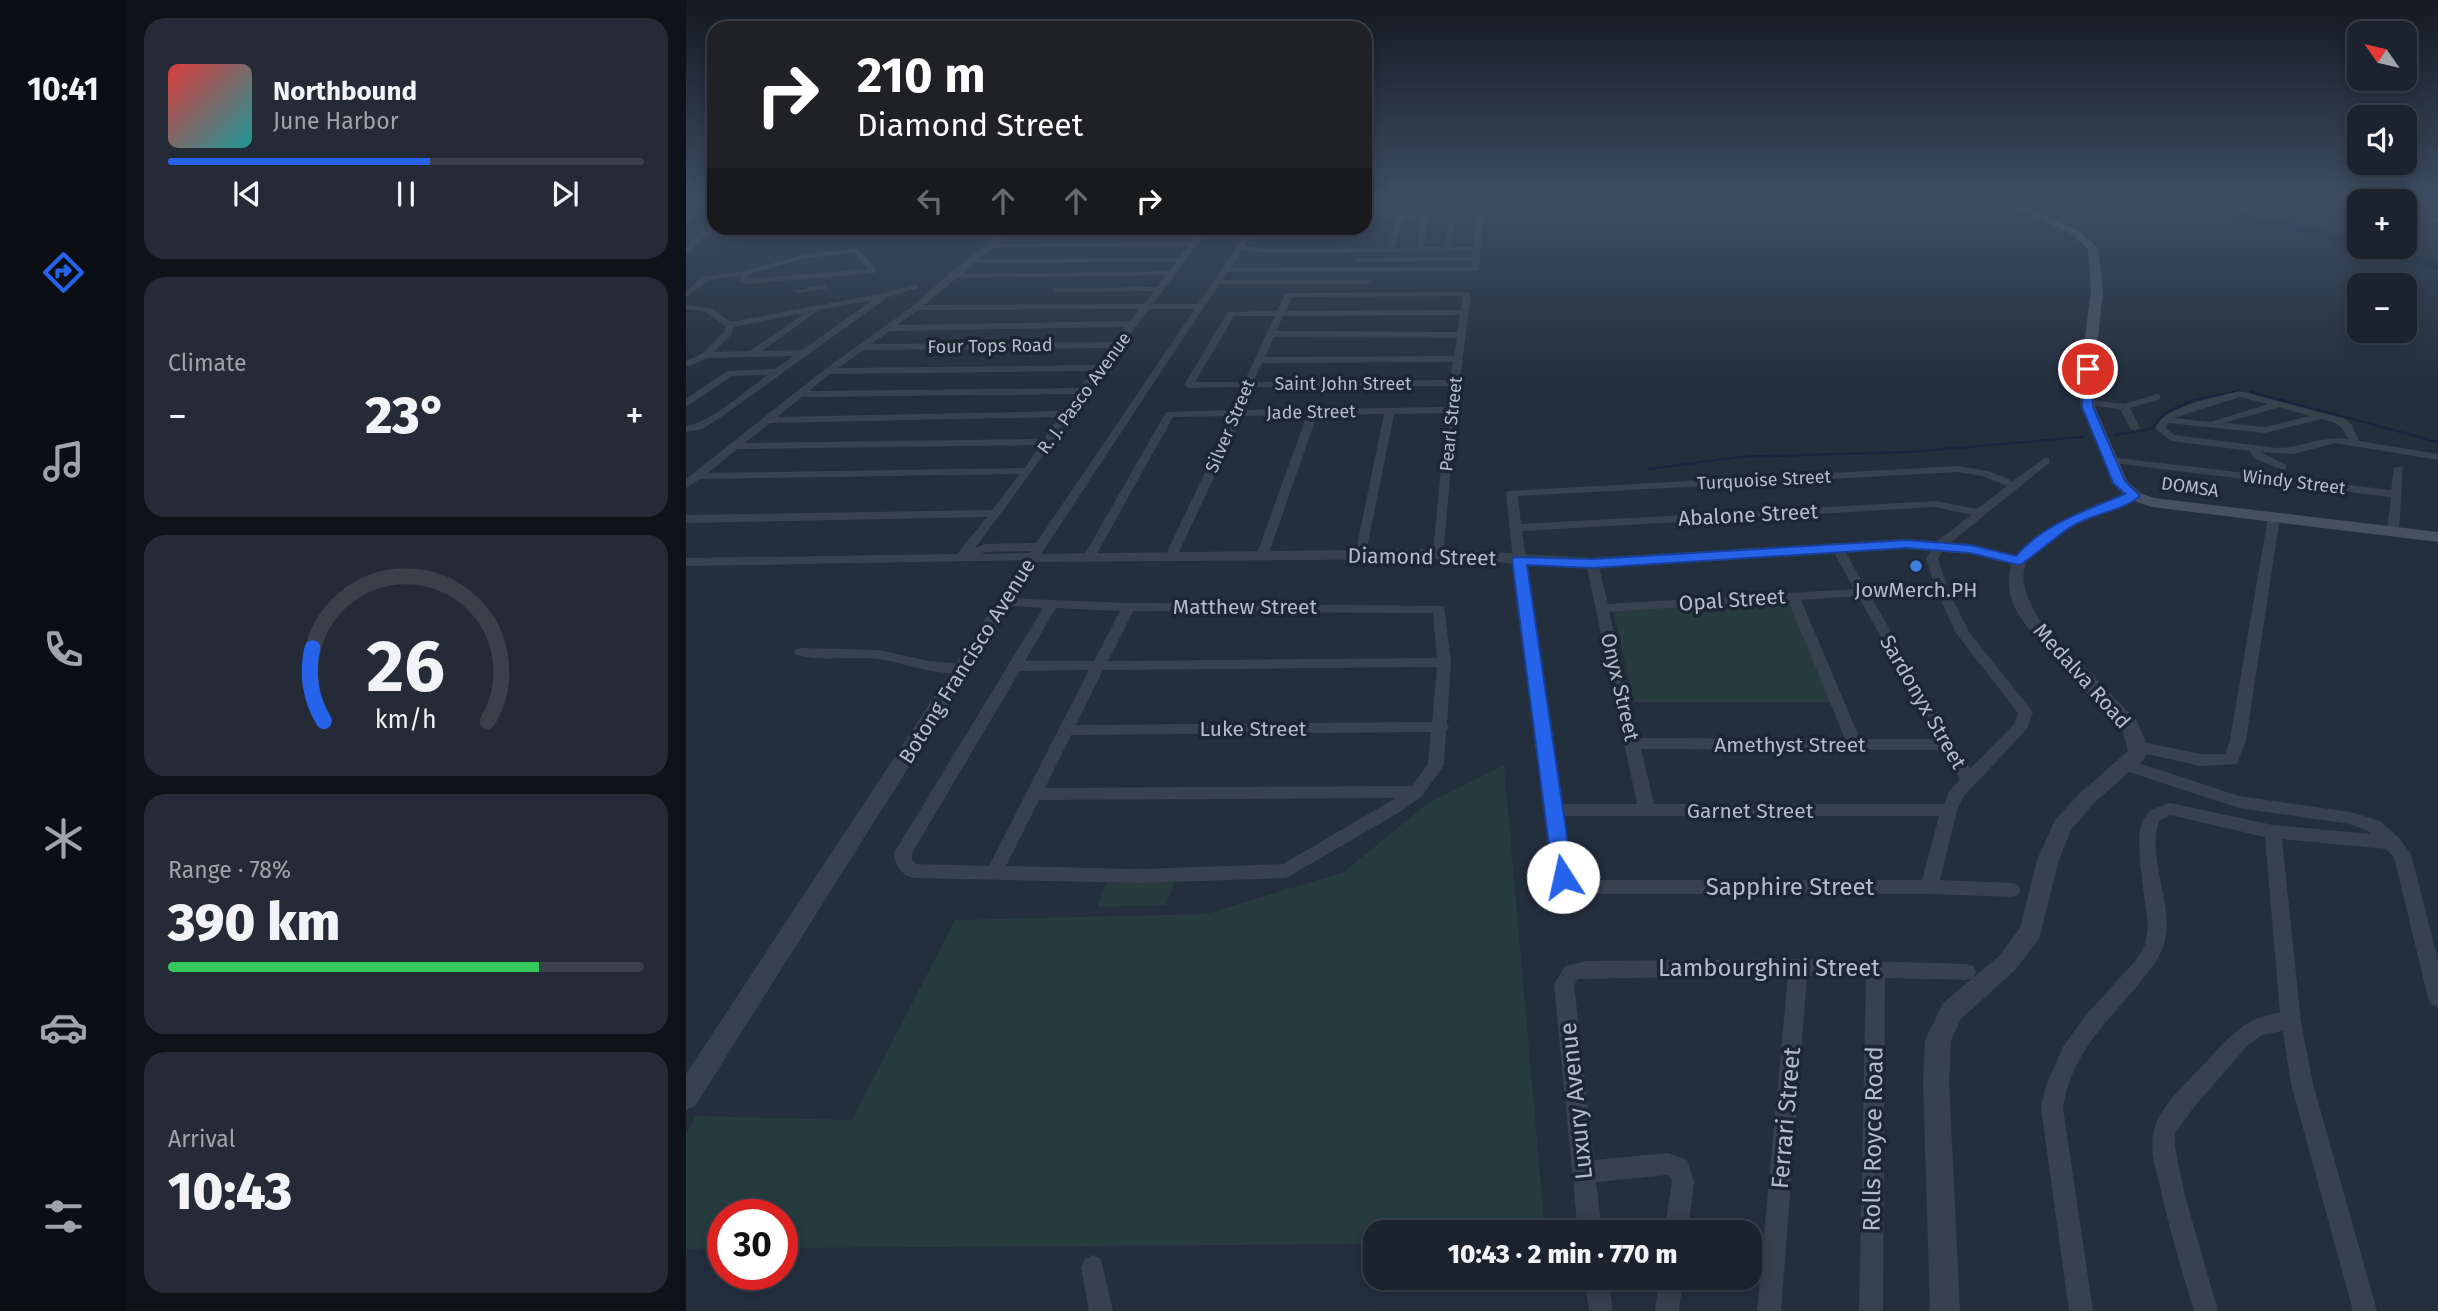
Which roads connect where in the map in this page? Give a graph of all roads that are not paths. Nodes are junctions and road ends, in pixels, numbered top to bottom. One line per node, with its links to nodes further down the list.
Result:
1 (795, 260): 12 (street)
2 (821, 260): 13 (street)
3 (865, 260): 13 (street)
4 (1144, 260): 9 (street)
5 (1182, 260): 14 (street, R. J. Pasco Avenue)
6 (1232, 260): 10 (street, Botong Francisco Avenue)
7 (1476, 260): 11 (street)
8 (2094, 260): 63 (main road, DOMSA)
9 (972, 261): 16 (street)
10 (1224, 270): 11 (street); 18 (street, Botong Francisco Avenue)
11 (1266, 270): 17 (street)
12 (746, 273): 13 (street); 25 (street)
13 (828, 273)
14 (1170, 273): 15 (street); 22 (street, R. J. Pasco Avenue)
15 (1071, 274): 16 (street); 23 (street)
16 (952, 276): 31 (street)
17 (1258, 281): 18 (street); 19 (street)
18 (1216, 282): 29 (street, Botong Francisco Avenue)
19 (1367, 282)
20 (915, 286): 26 (street)
21 (824, 287): 24 (street)
22 (1158, 289): 23 (street); 33 (street, R. J. Pasco Avenue)
23 (1056, 290): 32 (street)
24 (796, 291)
25 (686, 295)
26 (885, 295): 28 (street); 47 (street)
27 (1289, 295): 35 (street, Pearl Street); 36 (street, Silver Street)
28 (821, 306): 38 (street); 49 (street)
29 (1200, 306): 33 (street); 102 (street, Botong Francisco Avenue)
30 (686, 307): 38 (street)
31 (916, 307): 32 (street); 40 (street)
32 (1040, 307): 33 (street)
33 (1147, 307): 37 (street, R. J. Pasco Avenue)
34 (1396, 312): 35 (street); 36 (street); 42 (street)
35 (1464, 312): 43 (street, Pearl Street)
36 (1280, 313): 41 (street, Silver Street); 57 (street, Saint John Street)
37 (1134, 324): 39 (street); 44 (street, R. J. Pasco Avenue)
38 (729, 325): 48 (street)
39 (994, 327): 40 (street); 45 (street)
40 (888, 328): 46 (street)
41 (1270, 334): 42 (street); 51 (street, Silver Street)
42 (1350, 335): 43 (street)
43 (1462, 335): 50 (street, Pearl Street)
44 (1118, 345): 45 (street, Four Tops Road); 53 (street, R. J. Pasco Avenue)
45 (971, 346): 46 (street, Four Tops Road)
46 (863, 347): 54 (street)
47 (805, 354): 49 (street); 55 (street)
48 (706, 355): 49 (street); 52 (street)
49 (751, 355)
50 (1459, 359): 51 (street); 56 (street, Pearl Street)
51 (1258, 360): 57 (street, Silver Street)
52 (686, 363)
53 (1099, 368): 54 (street); 58 (street, R. J. Pasco Avenue)
54 (828, 371): 59 (street)
55 (780, 372): 64 (street); 77 (street)
56 (1455, 383): 57 (street, Saint John Street); 67 (street, Pearl Street)
57 (1247, 385): 70 (street, Silver Street)
58 (1082, 391): 59 (street); 71 (street, R. J. Pasco Avenue)
59 (799, 394): 73 (street)
60 (2250, 395): 62 (street); 65 (street); 74 (street)
61 (2157, 397): 66 (street)
62 (2182, 400)
63 (2087, 402): 66 (street); 83 (main road, DOMSA)
64 (686, 403)
65 (2282, 404): 72 (street); 75 (street)
66 (2124, 407): 76 (street)
67 (1451, 410): 68 (street, Jade Street); 103 (street, Pearl Street)
68 (1390, 411): 69 (street, Jade Street); 104 (street)
69 (1313, 412): 70 (street, Jade Street); 106 (street)
70 (1239, 413): 105 (street, Silver Street); 107 (street, Jade Street)
71 (1064, 414): 73 (street); 78 (street, R. J. Pasco Avenue)
72 (2322, 415): 75 (street); 79 (street)
73 (765, 420): 80 (street)
74 (2166, 420): 75 (street); 81 (street)
75 (2207, 424)
76 (2135, 428)
77 (688, 429)
78 (1046, 442): 80 (street); 87 (street, R. J. Pasco Avenue)
79 (2354, 442): 81 (street); 82 (street)
80 (734, 446): 88 (street)
81 (2254, 448): 85 (street)
82 (2438, 457)
83 (2109, 460): 91 (street, Windy Street); 92 (main road, DOMSA)
84 (2045, 461): 90 (street)
85 (2282, 467)
86 (2399, 468): 91 (street)
87 (1028, 471): 88 (street); 93 (street, R. J. Pasco Avenue)
88 (697, 476): 89 (street)
89 (686, 485)
90 (2014, 485): 94 (street); 97 (street, Turquoise Street)
91 (2396, 494): 98 (street)
92 (2134, 496): 95 (main road, DOMSA); 110 (street)
93 (995, 513): 96 (street); 108 (street, R. J. Pasco Avenue)
94 (1978, 513): 97 (street, Abalone Street); 100 (street)
95 (2274, 517): 98 (main road, DOMSA); 129 (street)
96 (686, 519)
97 (1516, 528): 109 (street)
98 (2393, 531): 99 (main road, DOMSA)
99 (2438, 537)
100 (1939, 546): 101 (street, Diamond Street); 110 (street, Diamond Street); 130 (street)
101 (1838, 549): 112 (street, Diamond Street); 113 (street, Sardonyx Street)
102 (1036, 552): 107 (street, Diamond Street); 108 (street); 116 (street, Botong Francisco Avenue)
103 (1439, 554): 104 (street, Diamond Street); 109 (street, Diamond Street)
104 (1360, 555): 106 (street, Diamond Street)
105 (1171, 556): 106 (street, Diamond Street); 107 (street, Diamond Street)
106 (1262, 556)
107 (1089, 557)
108 (961, 558): 111 (street)
109 (1519, 560): 112 (street, Diamond Street); 133 (street)
110 (2019, 561): 129 (street, Medalva Road)
111 (686, 562)
112 (1592, 563): 118 (street, Onyx Street)
113 (1861, 592): 114 (street, Opal Street); 128 (street, Sardonyx Street)
114 (1793, 596): 118 (street, Opal Street); 127 (street)
115 (1051, 606): 116 (street, Matthew Street); 117 (street, Matthew Street); 122 (street)
116 (1002, 607): 123 (street, Botong Francisco Avenue)
117 (1128, 607): 120 (street, Matthew Street); 121 (street)
118 (1602, 608): 126 (street, Onyx Street)
119 (801, 652): 123 (street)
120 (1444, 662): 121 (street); 124 (street)
121 (1098, 664): 122 (street); 125 (street)
122 (1014, 666): 138 (street)
123 (963, 669): 147 (street, Botong Francisco Avenue)
124 (1441, 727): 125 (street, Luke Street); 131 (street)
125 (1066, 730): 132 (street)
126 (1633, 743): 127 (street, Amethyst Street); 135 (street, Onyx Street)
127 (1855, 745): 128 (street, Amethyst Street)
128 (1947, 745): 130 (street, Sardonyx Street)
129 (2132, 756): 137 (street); 159 (street)
130 (1969, 781): 134 (street)
131 (1416, 792): 132 (street); 138 (street)
132 (1034, 794): 138 (street)
133 (1552, 810): 135 (street, Garnet Street); 139 (street, Sapphire Street)
134 (1948, 810): 135 (street, Garnet Street); 139 (street)
135 (1647, 811)
136 (2273, 832): 137 (street); 146 (street); 160 (street)
137 (2393, 844): 145 (street)
138 (994, 872)
139 (1929, 887): 140 (street, Sapphire Street)
140 (2012, 890)
141 (1798, 967): 142 (street, Lambourghini Street); 143 (street, Lambourghini Street); 157 (street, Ferrari Street)
142 (1876, 968): 144 (street, Lambourghini Street); 158 (street, Rolls Royce Road)
143 (1572, 972): 148 (street, Luxury Avenue)
144 (1966, 972)
145 (2438, 998)
146 (2291, 1022): 161 (street); 162 (street)
147 (686, 1097)
148 (1582, 1172): 149 (street, Luxury Avenue); 150 (street)
149 (1588, 1220)
150 (1677, 1220)
151 (1093, 1267): 154 (street)
152 (1598, 1290): 155 (street)
153 (1670, 1290): 156 (street)
154 (1101, 1311)
155 (1601, 1311)
156 (1667, 1311)
157 (1769, 1311)
158 (1871, 1311)
159 (1945, 1311)
160 (2081, 1311)
161 (2206, 1311)
162 (2365, 1311)

